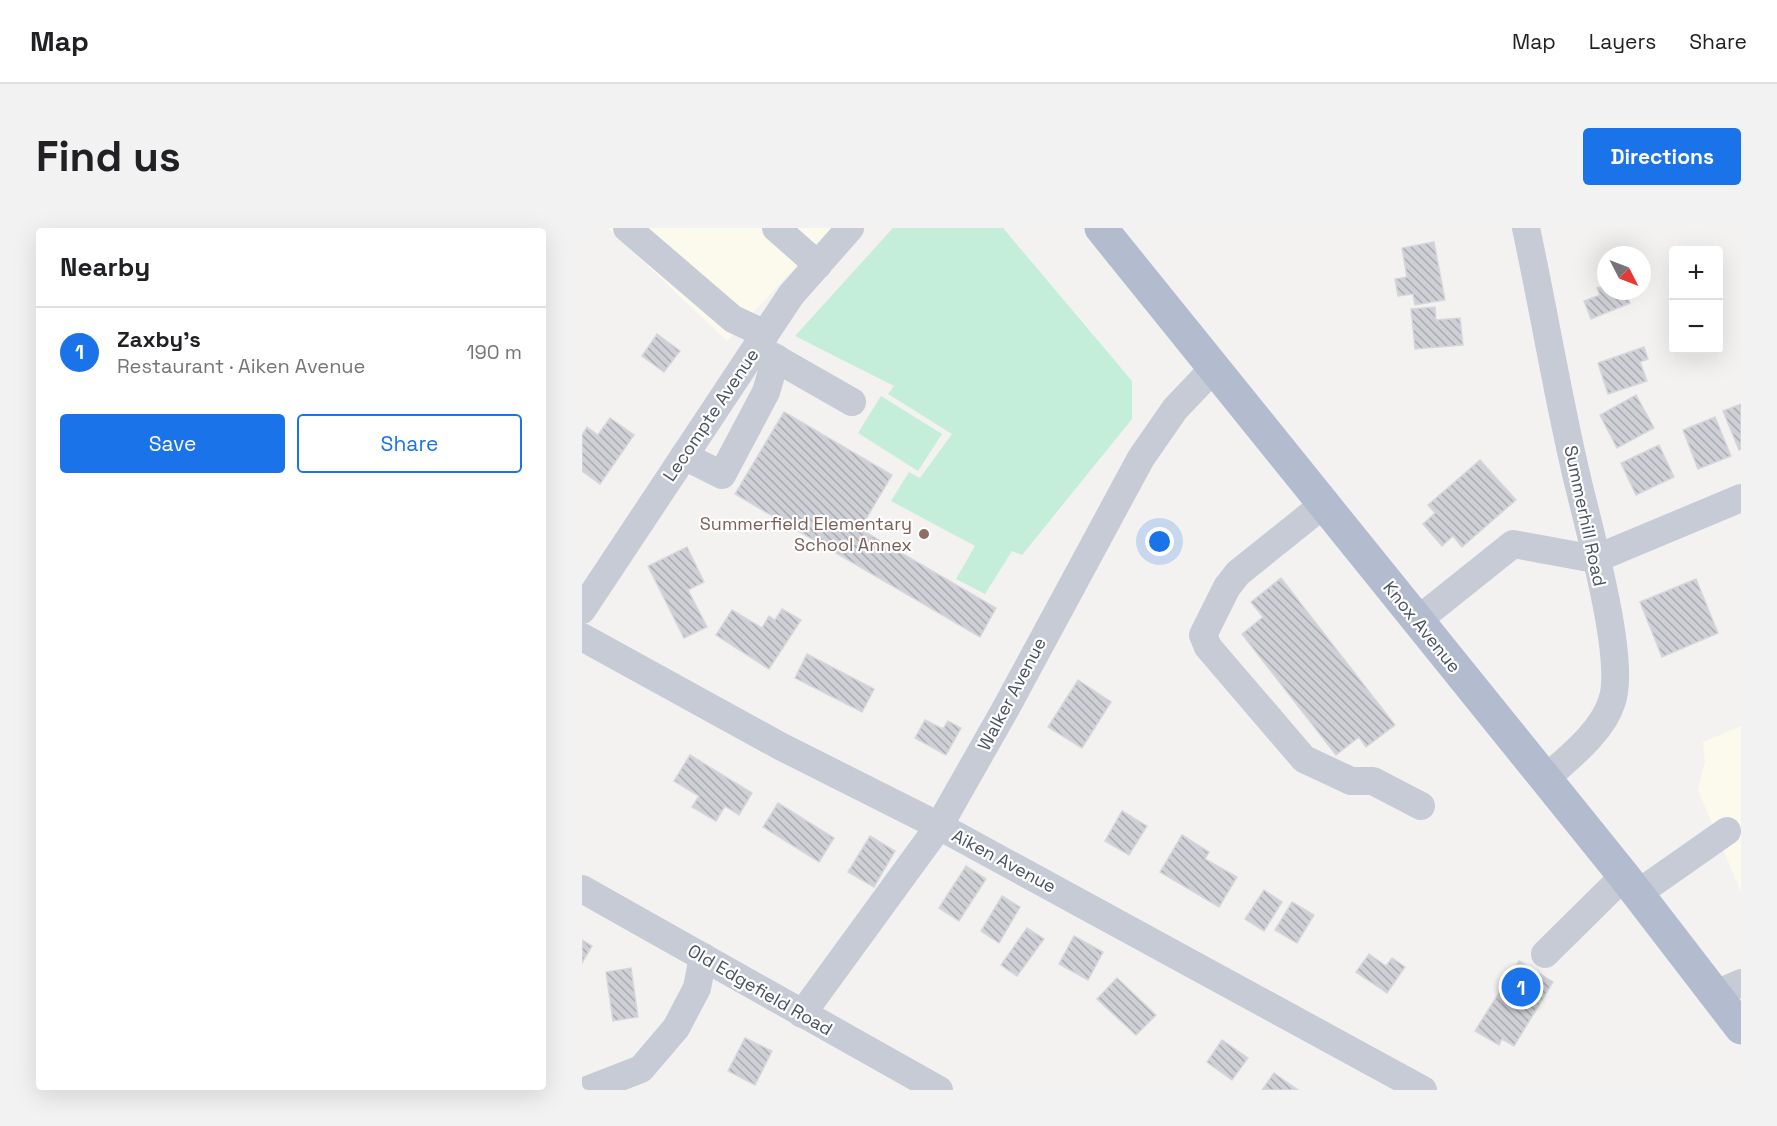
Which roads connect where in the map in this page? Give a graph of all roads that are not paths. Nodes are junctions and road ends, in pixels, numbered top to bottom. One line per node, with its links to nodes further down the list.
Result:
1 (627, 228): 7 (street)
2 (776, 228): 6 (street)
3 (850, 228): 6 (street, Lecompte Avenue)
4 (1101, 228): 8 (main road, Knox Avenue)
5 (1526, 228): 13 (street, Summerhill Road)
6 (818, 265): 7 (street, Lecompte Avenue)
7 (766, 347): 9 (street); 10 (street, Lecompte Avenue); 10 (street)
8 (1213, 369): 12 (main road, Knox Avenue); 19 (street, Walker Avenue)
9 (852, 402)
10 (684, 456): 14 (street, Lecompte Avenue)
11 (1741, 498): 13 (street)
12 (1324, 504): 15 (main road, Knox Avenue); 18 (street)
13 (1595, 559): 15 (street); 17 (street, Summerhill Road)
14 (582, 610)
15 (1418, 620): 17 (main road, Knox Avenue)
16 (582, 637): 19 (street, Aiken Avenue)
17 (1544, 780): 21 (main road, Knox Avenue)
18 (1421, 806)
19 (939, 826): 26 (street, Walker Avenue); 30 (street, Aiken Avenue)
20 (1726, 831): 21 (street)
21 (1631, 885): 23 (street); 25 (main road, Knox Avenue)
22 (582, 889): 24 (street, Old Edgefield Road)
23 (1545, 954)
24 (703, 957): 26 (street, Old Edgefield Road); 28 (street)
25 (1729, 989): 27 (main road, Knox Avenue)
26 (802, 1014): 29 (street, Old Edgefield Road)
27 (1741, 1028)
28 (586, 1090)
29 (939, 1090)
30 (1423, 1090)

